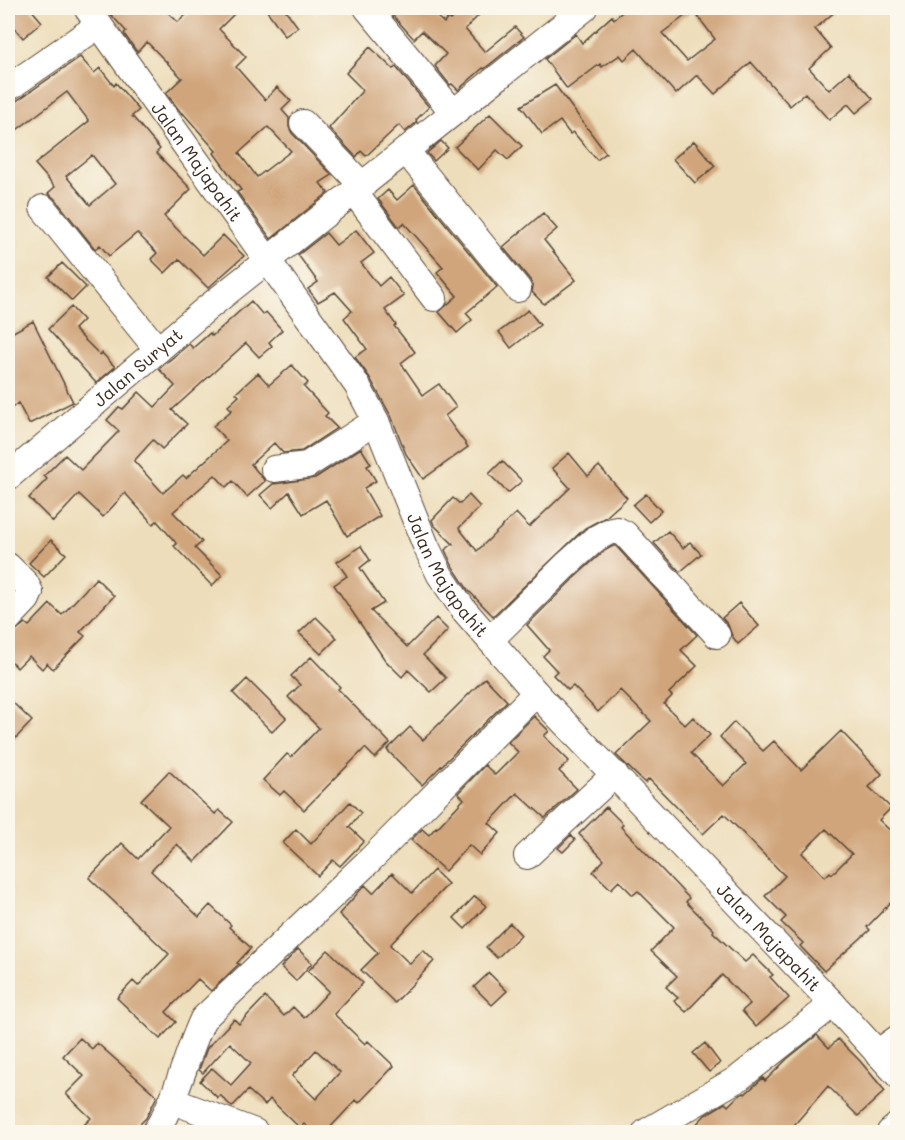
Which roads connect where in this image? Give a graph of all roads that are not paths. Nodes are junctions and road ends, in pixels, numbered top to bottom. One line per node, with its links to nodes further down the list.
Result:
1 (367, 8): 5 (street)
2 (585, 8): 5 (street, Jalan Suryat)
3 (96, 14): 4 (street); 10 (street, Jalan Majapahit)
4 (8, 88)
5 (453, 112): 7 (street, Jalan Suryat)
6 (303, 123): 8 (street)
7 (406, 151): 8 (street, Jalan Suryat); 11 (street)
8 (359, 189): 10 (street, Jalan Suryat); 12 (street)
9 (43, 208): 13 (street)
10 (268, 260): 13 (street, Jalan Suryat); 14 (street, Jalan Majapahit)
11 (518, 289)
12 (434, 298)
13 (158, 350): 16 (street, Jalan Suryat)
14 (376, 421): 15 (street); 20 (street, Jalan Majapahit)
15 (274, 470)
16 (8, 477)
17 (8, 566): 18 (street)
18 (8, 619)
19 (717, 635): 20 (street)
20 (490, 640): 21 (street, Jalan Majapahit)
21 (536, 693): 22 (street, Jalan Majapahit); 27 (street)
22 (615, 774): 23 (street); 24 (street, Jalan Majapahit)
23 (527, 856)
24 (833, 1004): 25 (street, Jalan Majapahit); 31 (street)
25 (887, 1046): 26 (street, Jalan Majapahit)
26 (897, 1075)
27 (176, 1093): 29 (street); 30 (street)
28 (897, 1125): 32 (street)
29 (155, 1132)
30 (255, 1132)
31 (646, 1132)
32 (890, 1132)

